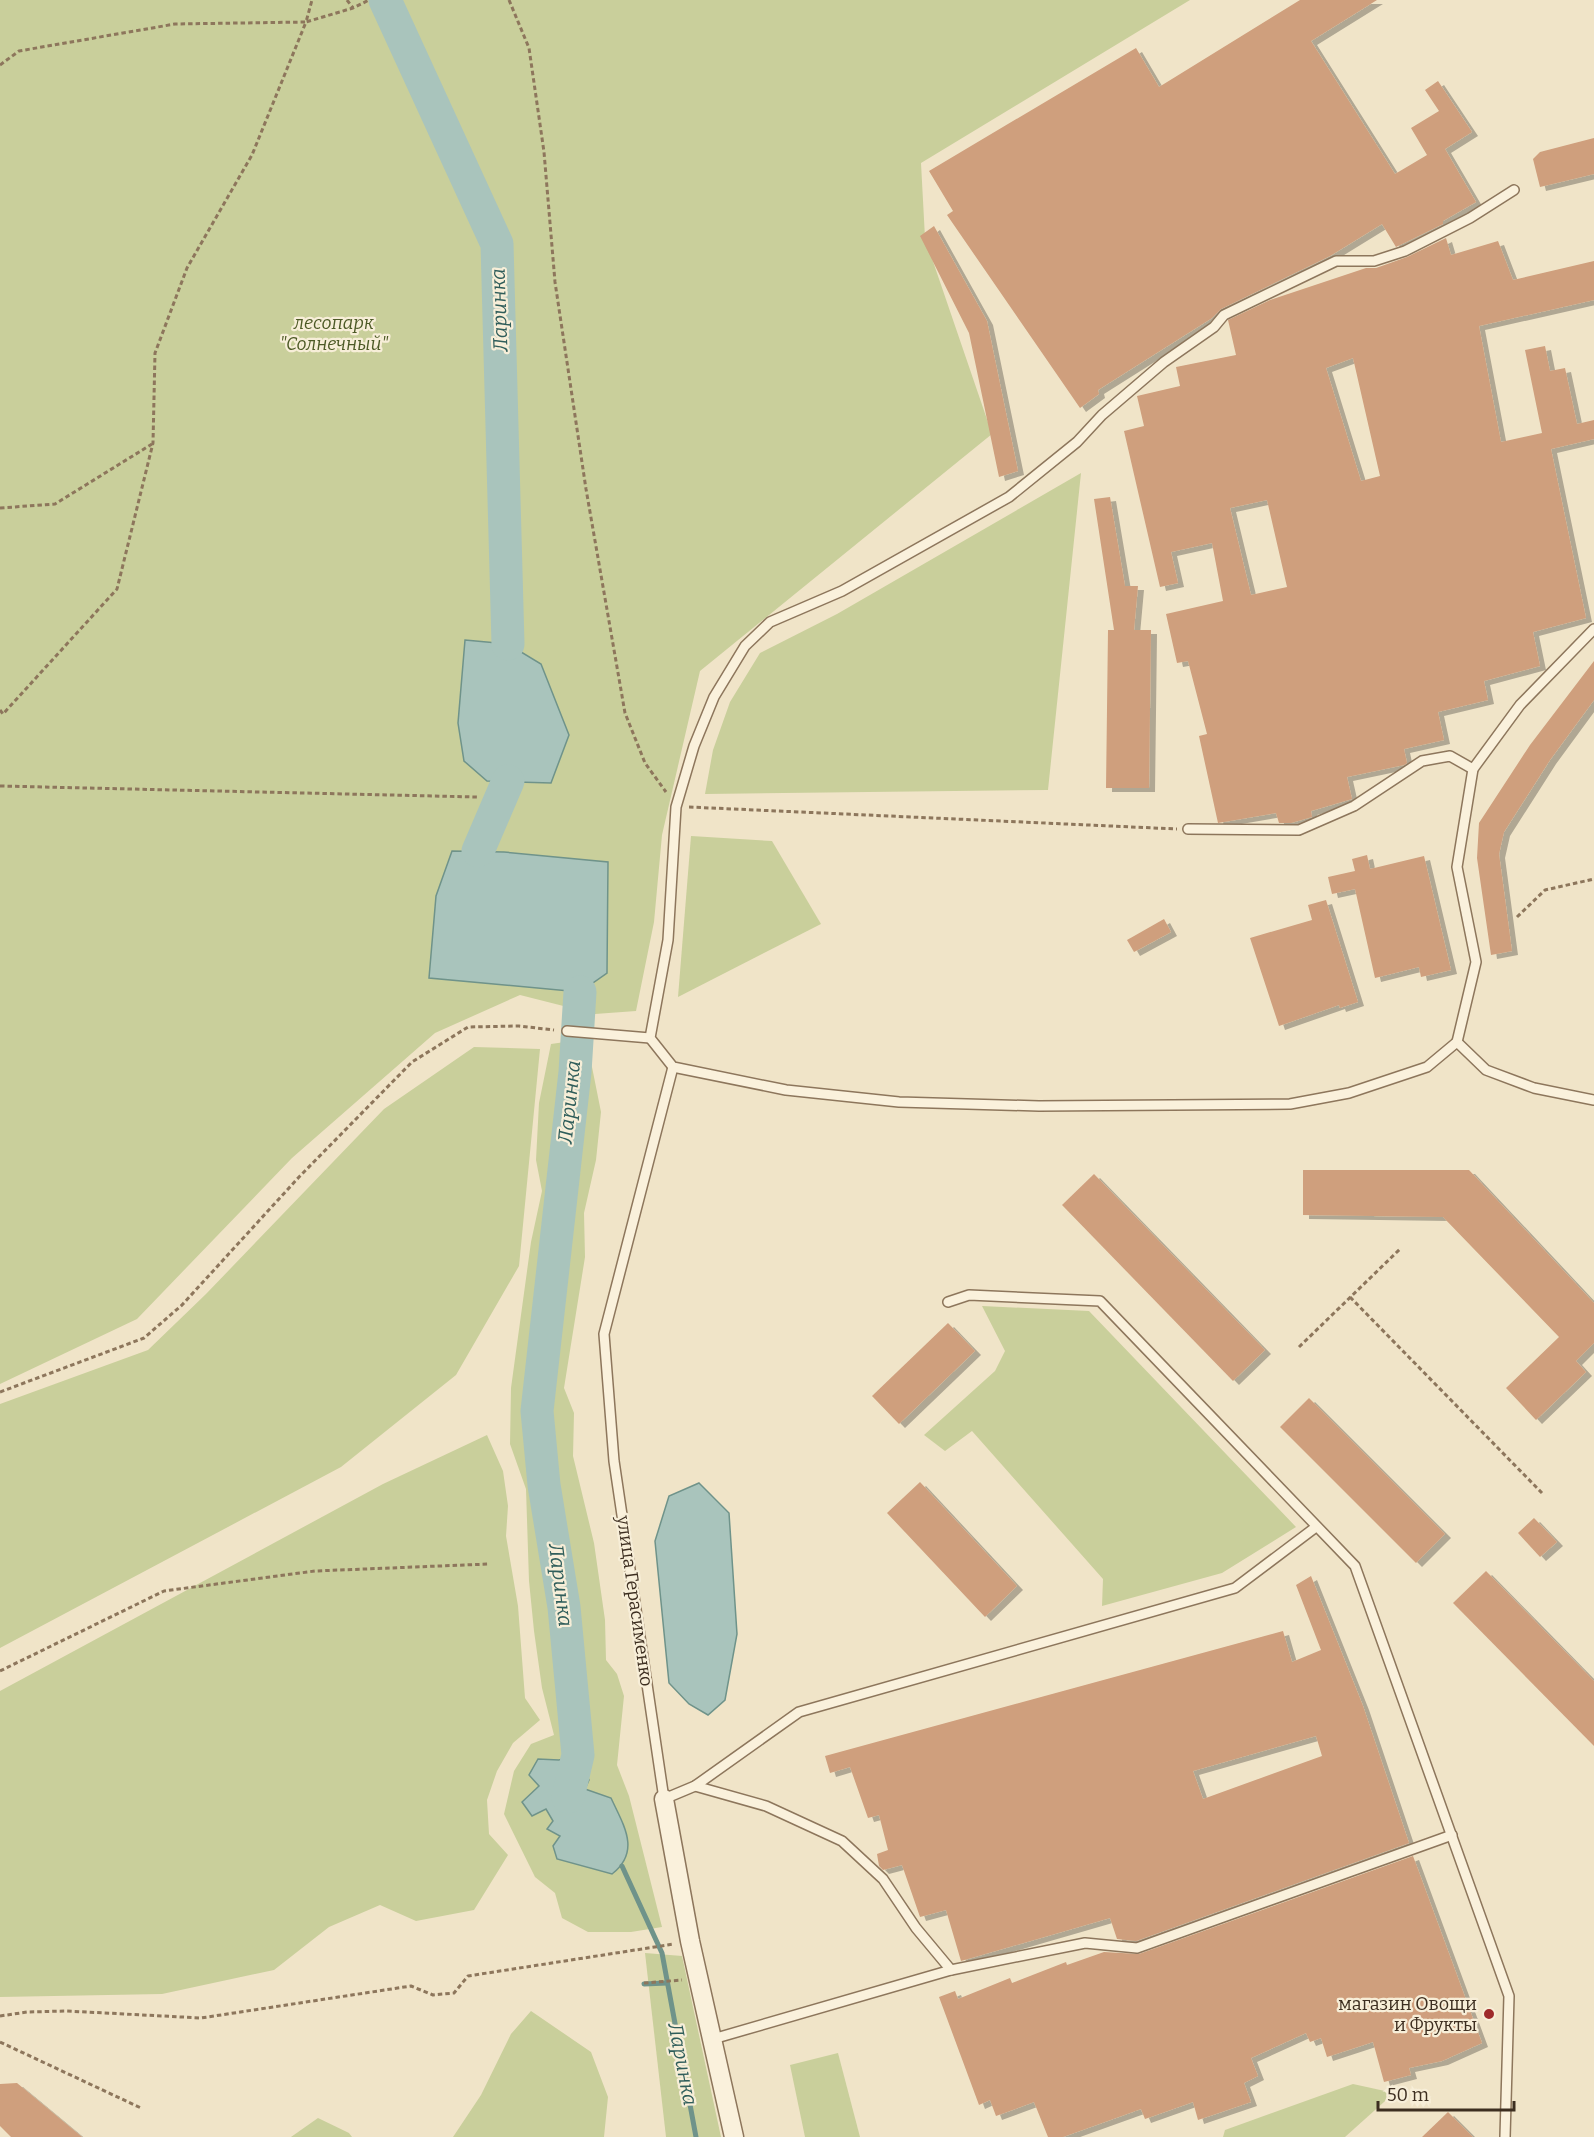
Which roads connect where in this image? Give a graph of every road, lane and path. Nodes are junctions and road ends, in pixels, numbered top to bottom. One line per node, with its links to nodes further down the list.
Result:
1 (312, 0): 6 (path)
2 (347, 0): 5 (path)
3 (369, 0): 5 (path)
4 (509, 0): 16 (path)
5 (353, 8): 6 (path)
6 (306, 22): 7 (path); 9 (path)
7 (0, 64)
8 (1514, 190): 16 (lane)
9 (153, 443): 10 (path); 12 (path)
10 (0, 508)
11 (1594, 629): 13 (lane)
12 (1, 713)
13 (1473, 769): 17 (lane); 22 (lane)
14 (0, 786): 15 (path)
15 (477, 797)
16 (676, 807): 17 (path); 21 (lane)
17 (1188, 830)
18 (1594, 879): 19 (path)
19 (1517, 917)
20 (567, 1031): 21 (lane); 29 (path)
21 (650, 1038): 23 (lane)
22 (1457, 1042): 23 (lane); 24 (lane)
23 (673, 1067): 35 (lane, улица Герасименко)
24 (1594, 1100)
25 (1400, 1249): 26 (path)
26 (1350, 1297): 28 (path); 30 (path)
27 (948, 1302): 31 (lane)
28 (1299, 1347)
29 (0, 1392)
30 (1542, 1492)
31 (1316, 1527): 34 (lane); 36 (lane)
32 (489, 1564): 33 (path)
33 (0, 1671)
34 (695, 1785): 35 (lane); 38 (lane)
35 (663, 1799): 42 (street, улица Герасименко)
36 (1452, 1835): 38 (lane); 46 (lane)
37 (665, 1945): 41 (path)
38 (951, 1970): 42 (lane)
39 (675, 1982): 40 (path)
40 (645, 1983)
41 (0, 2016)
42 (713, 2039): 45 (street, улица Герасименко)
43 (0, 2042): 44 (path)
44 (141, 2108)
45 (734, 2137)
46 (1506, 2137)

